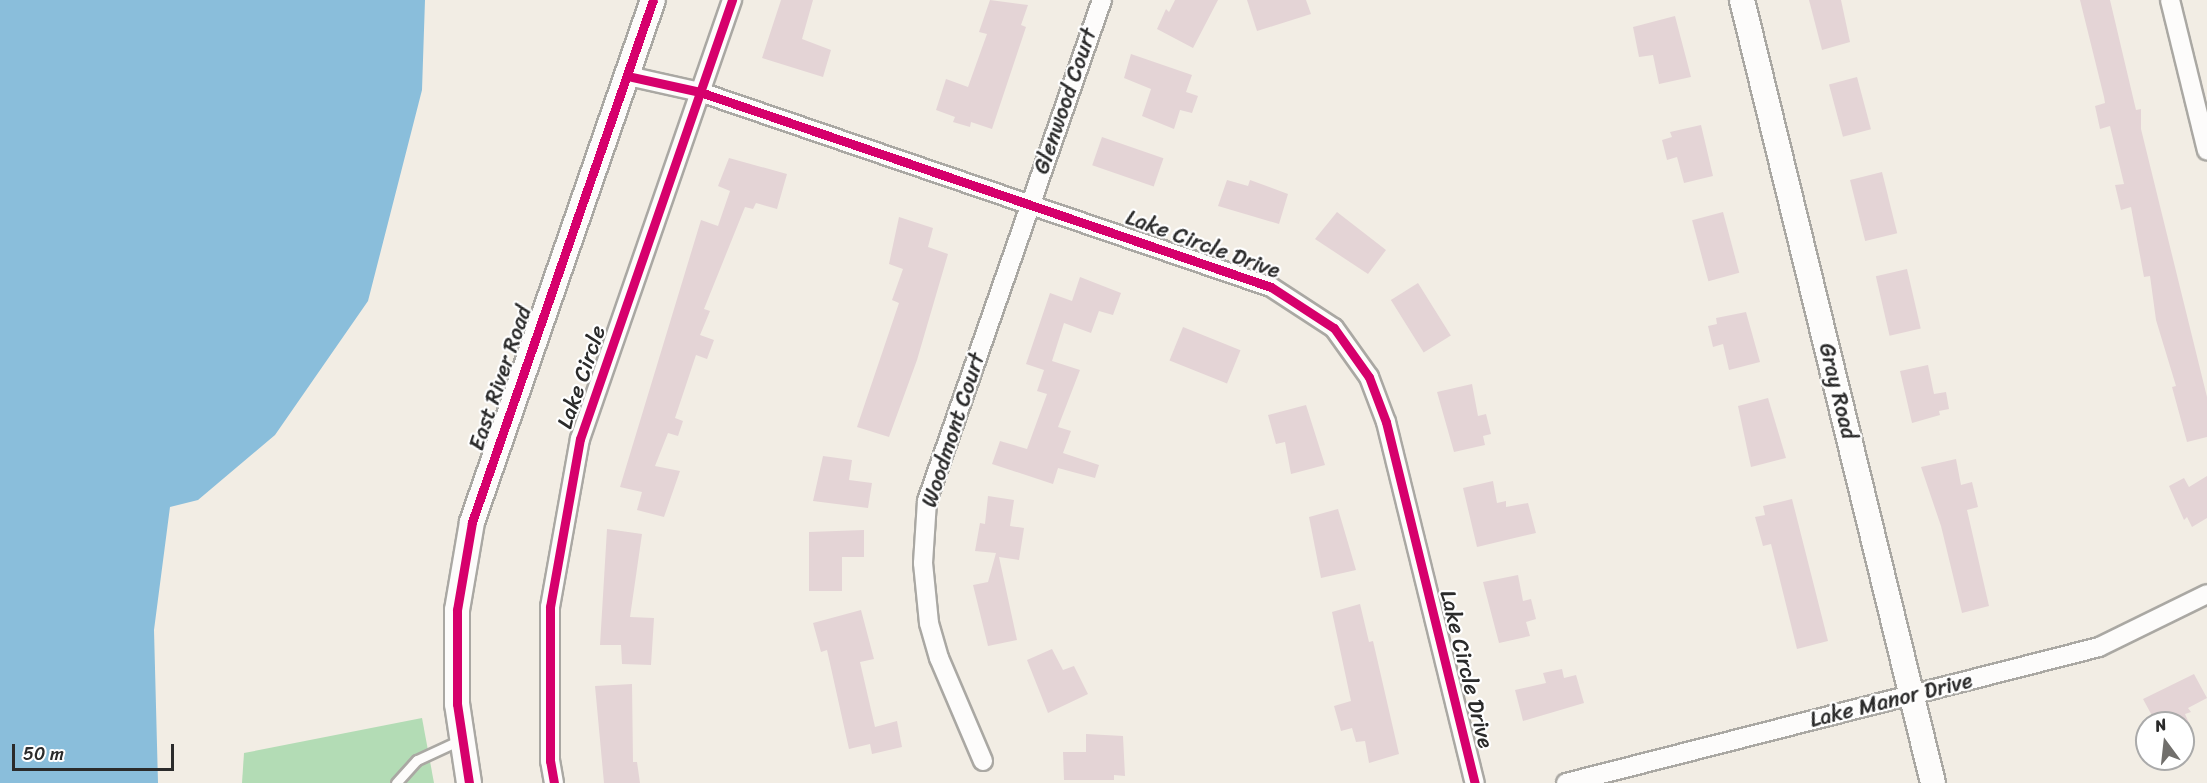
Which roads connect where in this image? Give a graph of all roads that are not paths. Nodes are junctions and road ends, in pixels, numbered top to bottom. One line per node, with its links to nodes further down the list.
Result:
1 (653, 0): 6 (street, East River Road)
2 (732, 0): 7 (street, Lake Circle)
3 (1102, 0): 9 (street, Glenwood Court)
4 (1742, 0): 11 (street, Gray Road)
5 (2170, 0): 8 (street)
6 (628, 76): 7 (street, Lake Circle Drive); 12 (street, East River Road)
7 (700, 92): 9 (street, Lake Circle Drive); 16 (street, Lake Circle)
8 (2207, 151)
9 (1030, 204): 13 (street, Woodmont Court); 17 (street, Lake Circle Drive)
10 (2207, 594): 11 (street, Lake Manor Drive)
11 (1912, 694): 18 (street, Lake Manor Drive); 19 (street, Gray Road)
12 (462, 739): 14 (lane); 15 (street, East River Road)
13 (983, 761)
14 (396, 783)
15 (469, 783)
16 (554, 783)
17 (1475, 783)
18 (1566, 783)
19 (1933, 783)

